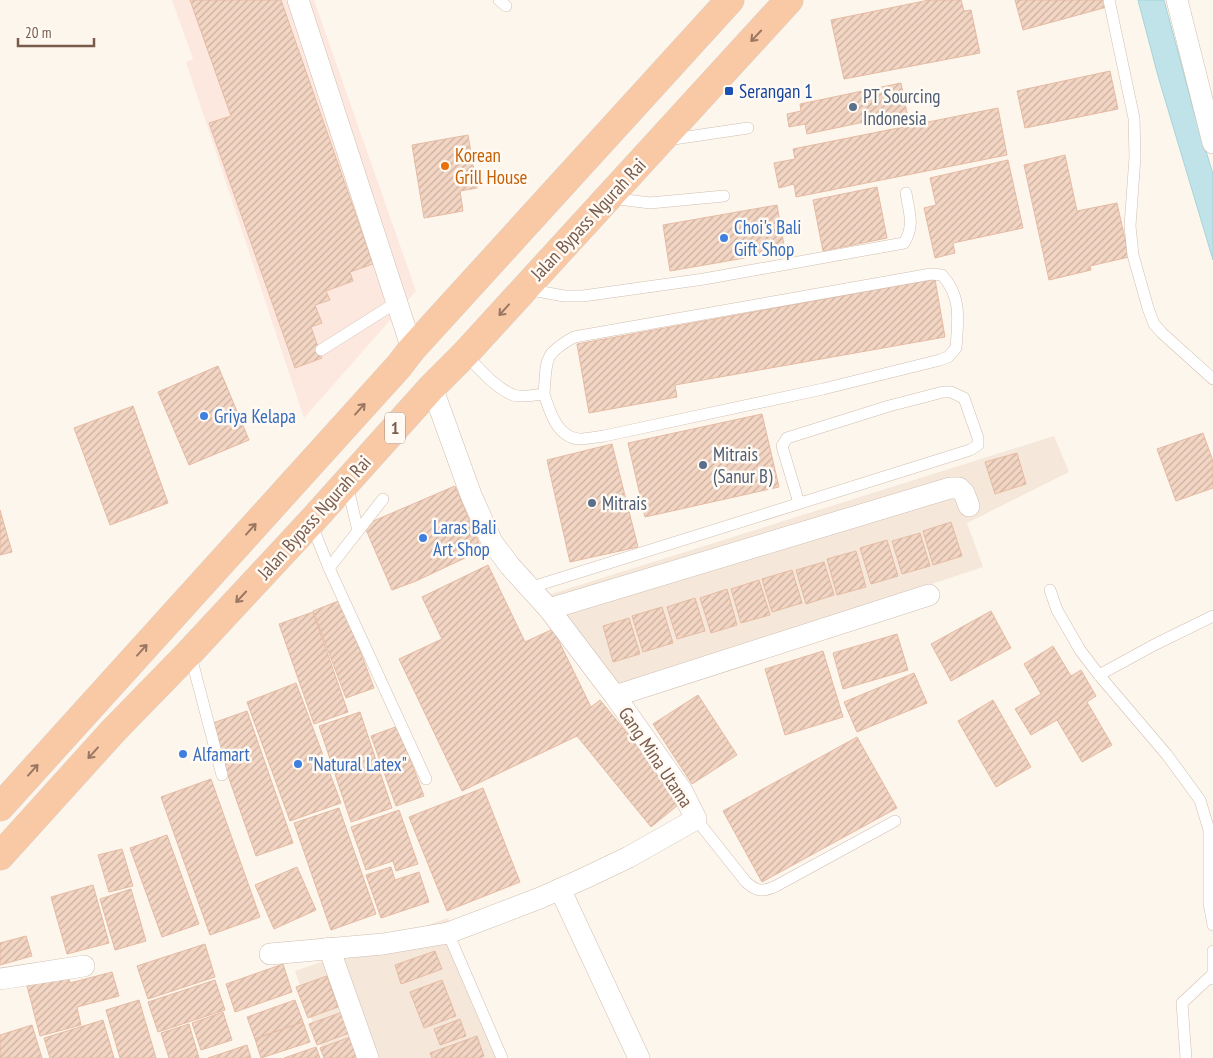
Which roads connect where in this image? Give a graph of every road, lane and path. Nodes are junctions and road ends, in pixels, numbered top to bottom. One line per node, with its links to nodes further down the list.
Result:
1 (298, 0): 13 (street)
2 (730, 0): 14 (highway, Jalan Bypass Ngurah Rai / 1)
3 (789, 0): 7 (highway, Jalan Bypass Ngurah Rai / 1, one-way to 7)
4 (1109, 0): 17 (lane)
5 (1177, 0): 8 (street)
6 (748, 128): 7 (lane)
7 (660, 141): 11 (highway, Jalan Bypass Ngurah Rai / 1)
8 (1213, 142)
9 (906, 193): 12 (lane)
10 (724, 196): 11 (lane)
11 (606, 198): 12 (highway, Jalan Bypass Ngurah Rai / 1)
12 (524, 288): 16 (highway, Jalan Bypass Ngurah Rai / 1, one-way to 16)
13 (397, 302): 14 (street); 15 (lane)
14 (412, 349): 35 (highway, Jalan Bypass Ngurah Rai / 1, one-way to 14)
15 (321, 350)
16 (465, 354): 18 (highway, Jalan Bypass Ngurah Rai / 1); 19 (lane)
17 (1213, 379)
18 (432, 387): 20 (highway, Jalan Bypass Ngurah Rai / 1); 27 (street, Gang Mina Utama)
19 (544, 394): 19 (lane)
20 (347, 482): 24 (highway, Jalan Bypass Ngurah Rai / 1); 25 (lane)
21 (383, 499): 25 (lane)
22 (799, 503): 22 (lane); 27 (lane)
23 (969, 506): 30 (street)
24 (311, 522): 26 (lane); 32 (highway, Jalan Bypass Ngurah Rai / 1, one-way to 32)
25 (358, 531): 26 (lane)
26 (328, 568): 38 (lane)
27 (529, 588): 30 (street, Gang Mina Utama)
28 (1050, 590): 33 (lane)
29 (929, 595): 34 (street)
30 (549, 609): 34 (street, Gang Mina Utama)
31 (1213, 616): 33 (lane)
32 (190, 652): 36 (highway, Jalan Bypass Ngurah Rai / 1); 37 (lane)
33 (1100, 675): 44 (lane)
34 (616, 696): 40 (street, Gang Mina Utama)
35 (88, 709): 36 (highway); 39 (highway, Jalan Bypass Ngurah Rai / 1, one-way to 35)
36 (114, 730): 42 (highway, Jalan Bypass Ngurah Rai / 1, one-way to 42)
37 (222, 775)
38 (426, 780)
39 (0, 806)
40 (696, 819): 41 (lane); 43 (street, Gang Mina Utama)
41 (895, 821)
42 (0, 856)
43 (560, 890): 45 (street, Gang Mina Utama); 54 (street)
44 (1213, 925)
45 (448, 933): 46 (street, Gang Mina Utama); 53 (lane)
46 (329, 948): 48 (street, Gang Mina Utama); 52 (street)
47 (1213, 951): 50 (lane)
48 (270, 954)
49 (84, 966): 51 (street)
50 (1212, 977): 55 (lane)
51 (0, 979)
52 (368, 1058)
53 (502, 1058)
54 (639, 1058)
55 (1186, 1058)

